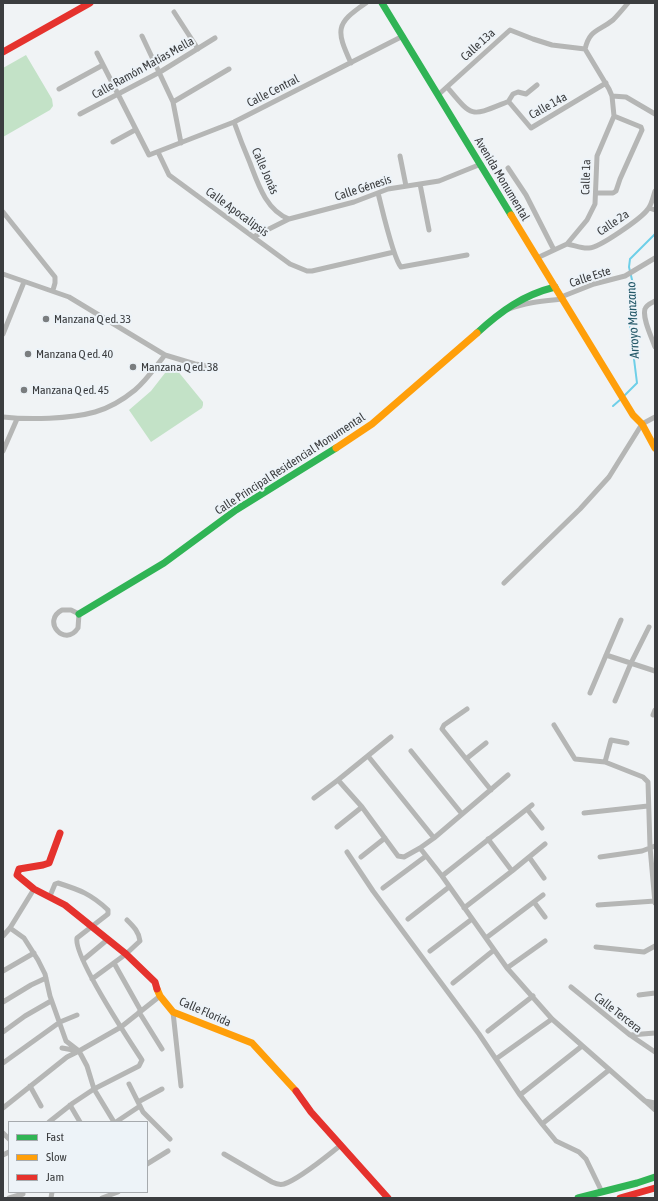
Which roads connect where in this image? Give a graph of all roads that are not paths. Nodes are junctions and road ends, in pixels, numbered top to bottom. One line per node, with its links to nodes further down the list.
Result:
1 (90, 3): 11 (street)
2 (366, 3): 13 (street)
3 (382, 3): 7 (street, Avenida Monumental)
4 (628, 3): 10 (street)
5 (174, 12): 9 (street)
6 (142, 36): 16 (street)
7 (403, 36): 13 (street, Calle Central); 22 (street, Avenida Monumental)
8 (215, 38): 9 (street, Calle Ramón Matías Mella)
9 (198, 49): 16 (street, Calle Ramón Matías Mella)
10 (585, 49): 17 (street, Calle 1a); 19 (street, Calle 13a)
11 (3, 52)
12 (97, 53): 14 (street)
13 (351, 63): 29 (street, Calle Central)
14 (103, 65): 20 (street); 21 (street)
15 (229, 69): 24 (street)
16 (160, 72): 21 (street, Calle Ramón Matías Mella); 24 (street)
17 (606, 83): 23 (street, Calle 1a); 25 (street, Calle 14a)
18 (537, 85): 25 (street)
19 (447, 87): 22 (street, Calle 13a); 25 (street)
20 (59, 89)
21 (117, 94): 27 (street, Calle Ramón Matías Mella); 30 (street)
22 (438, 95): 35 (street, Avenida Monumental)
23 (612, 96): 26 (street); 28 (street, Calle 1a)
24 (173, 102): 32 (street)
25 (508, 102)
26 (654, 111)
27 (80, 114)
28 (614, 116): 41 (street, Calle 1a); 41 (street)
29 (234, 122): 32 (street, Calle Central); 45 (street, Calle Jonás)
30 (135, 130): 31 (street); 33 (street, Calle Central)
31 (113, 142)
32 (181, 143): 33 (street, Calle Central)
33 (158, 152): 47 (street, Calle Apocalipsis)
34 (400, 156): 38 (street)
35 (481, 164): 37 (street, Calle Génesis); 52 (street, Avenida Monumental)
36 (508, 168): 49 (street)
37 (420, 184): 38 (street, Calle Génesis); 46 (street)
38 (406, 186): 40 (street, Calle Génesis)
39 (655, 192): 42 (street, Calle 2a)
40 (378, 193): 45 (street, Calle Génesis); 50 (street)
41 (596, 193): 48 (street, Calle 1a)
42 (649, 208): 43 (street); 48 (street, Calle 2a)
43 (655, 210)
44 (3, 212): 57 (street)
45 (289, 219): 47 (street, Calle Génesis)
46 (429, 230)
47 (253, 237): 50 (street, Calle Apocalipsis)
48 (567, 244): 49 (street, Calle 1a)
49 (554, 250): 52 (street, Calle 1a)
50 (394, 252): 51 (street)
51 (468, 255)
52 (537, 258): 56 (street, Avenida Monumental)
53 (655, 258): 59 (street, Calle Este)
54 (3, 274): 55 (street)
55 (24, 282): 57 (street); 63 (street)
56 (555, 287): 58 (street, Calle Principal Residencial Monumental); 59 (street, Avenida Monumental)
57 (53, 290): 65 (street)
58 (534, 292): 61 (street); 62 (street, Calle Principal Residencial Monumental)
59 (562, 298): 61 (street, Calle Principal Residencial Monumental); 70 (street, Avenida Monumental)
60 (655, 301): 64 (street)
61 (536, 302): 62 (street, Calle Principal Residencial Monumental)
62 (499, 313): 74 (street, Calle Principal Residencial Monumental)
63 (3, 334)
64 (655, 347)
65 (165, 355): 66 (street); 69 (street)
66 (208, 366)
67 (3, 417): 69 (street)
68 (655, 417): 70 (street)
69 (17, 419): 72 (street)
70 (642, 424): 71 (street); 73 (street)
71 (655, 448)
72 (3, 451)
73 (504, 583)
74 (79, 614): 74 (street)
75 (621, 620): 77 (street)
76 (649, 627): 78 (street)
77 (606, 655): 78 (street); 80 (street)
78 (631, 663): 79 (street); 81 (street)
79 (655, 672)
80 (590, 693)
81 (615, 701)
82 (467, 709): 89 (street)
83 (554, 725): 90 (street)
84 (391, 736): 88 (street)
85 (486, 743): 89 (street)
86 (627, 743): 90 (street)
87 (411, 751): 100 (street)
88 (368, 756): 92 (street); 105 (street)
89 (466, 759): 93 (street)
90 (606, 762): 96 (street)
91 (508, 775): 93 (street)
92 (338, 780): 94 (street); 97 (street)
93 (491, 790): 100 (street)
94 (314, 798)
95 (532, 805): 98 (street)
96 (648, 806): 99 (street); 108 (street)
97 (362, 807): 101 (street); 104 (street)
98 (527, 809): 102 (street); 106 (street)
99 (584, 813)
100 (462, 814): 105 (street)
101 (337, 826)
102 (542, 828)
103 (60, 833): 120 (street, Calle Florida)
104 (385, 838): 109 (street); 112 (street)
105 (434, 838): 109 (street)
106 (488, 839): 115 (street); 116 (street)
107 (545, 844): 114 (street)
108 (652, 847): 113 (street); 124 (street)
109 (420, 848): 111 (street)
110 (347, 852): 172 (street)
111 (426, 856): 116 (street); 119 (street)
112 (362, 857)
113 (600, 857)
114 (529, 858): 115 (street); 117 (street)
115 (512, 871): 126 (street)
116 (442, 876): 118 (street)
117 (544, 878)
118 (449, 887): 126 (street); 128 (street)
119 (383, 888)
120 (34, 889): 122 (street, Calle Florida); 132 (street)
121 (543, 895): 123 (street)
122 (50, 896): 131 (street, Calle Florida); 131 (street)
123 (534, 902): 127 (street); 134 (street)
124 (655, 902): 125 (street)
125 (598, 905)
126 (464, 908): 129 (street)
127 (545, 917)
128 (408, 919)
129 (472, 919): 134 (street); 140 (street)
130 (127, 920): 142 (street)
131 (92, 926): 135 (street, Calle Florida); 143 (street)
132 (10, 928): 133 (street); 141 (street)
133 (3, 936)
134 (486, 938): 139 (street)
135 (107, 940): 142 (street, Calle Florida); 143 (street)
136 (545, 941): 145 (street)
137 (655, 946): 138 (street)
138 (596, 947)
139 (494, 950): 145 (street); 149 (street)
140 (430, 951)
141 (34, 953): 146 (street); 147 (street)
142 (126, 954): 144 (street); 153 (street, Calle Florida)
143 (83, 960): 148 (street)
144 (114, 963): 148 (street); 157 (street)
145 (507, 968): 154 (street)
146 (3, 972)
147 (46, 978): 155 (street); 156 (street)
148 (92, 979): 162 (street)
149 (453, 983)
150 (571, 988): 166 (street, Calle Tercera)
151 (655, 993): 152 (street)
152 (639, 994)
153 (160, 996): 157 (street); 158 (street, Calle Florida)
154 (533, 996): 160 (street); 163 (street)
155 (51, 1001): 161 (street); 164 (street)
156 (3, 1002)
157 (140, 1012): 162 (street); 169 (street)
158 (173, 1012): 177 (street); 194 (street, Calle Florida)
159 (77, 1015): 161 (street)
160 (552, 1019): 167 (street); 172 (street)
161 (60, 1022): 170 (street); 173 (street)
162 (121, 1027): 170 (street); 178 (street)
163 (488, 1031)
164 (3, 1032)
165 (655, 1033): 166 (street)
166 (630, 1036): 171 (street, Calle Tercera)
167 (582, 1046): 174 (street); 180 (street)
168 (62, 1048): 170 (street)
169 (162, 1049)
170 (79, 1051): 176 (street); 178 (street)
171 (655, 1052)
172 (496, 1059): 180 (street)
173 (3, 1063)
174 (610, 1070): 181 (street); 192 (street)
175 (129, 1084): 183 (street)
176 (30, 1086): 185 (street); 186 (street)
177 (181, 1086)
178 (94, 1089): 184 (street); 190 (street)
179 (162, 1089): 183 (street)
180 (520, 1095): 192 (street)
181 (645, 1101): 182 (street); 187 (street)
182 (655, 1103)
183 (139, 1104): 191 (street); 193 (street)
184 (70, 1105): 188 (street); 189 (street)
185 (41, 1106)
186 (3, 1108)
187 (655, 1110)
188 (50, 1121)
189 (79, 1121)
190 (114, 1121)
191 (116, 1121)
192 (542, 1124): 200 (street)
193 (170, 1139)
194 (341, 1145): 196 (street); 205 (street, Calle Florida)
195 (168, 1151): 197 (street)
196 (224, 1154)
197 (148, 1163)
198 (655, 1177): 200 (street)
199 (655, 1188): 207 (street)
200 (602, 1192): 206 (street)
201 (115, 1193): 204 (street)
202 (23, 1195): 203 (street)
203 (9, 1198)
204 (102, 1198)
205 (388, 1198)
206 (578, 1198)
207 (620, 1198)

